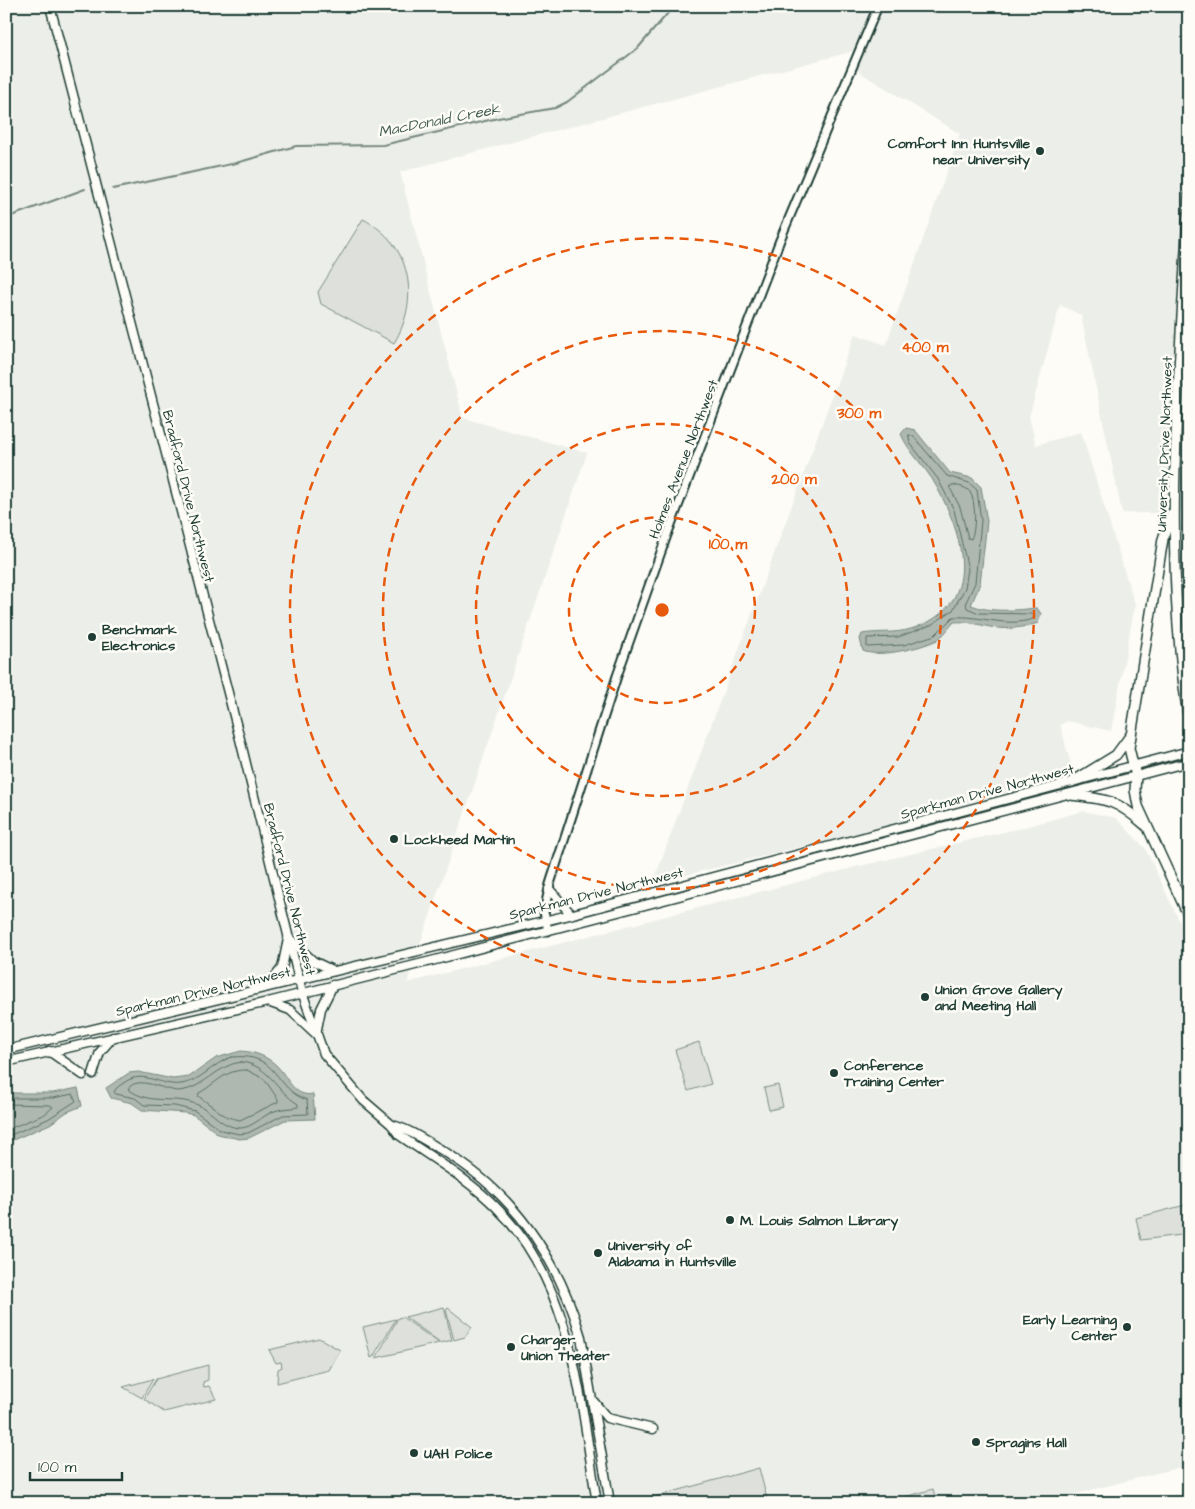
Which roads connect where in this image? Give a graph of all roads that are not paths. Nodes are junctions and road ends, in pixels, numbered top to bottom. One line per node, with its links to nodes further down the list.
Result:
1 (50, 6): 19 (main road, Bradford Drive Northwest)
2 (878, 6): 14 (street, Holmes Avenue Northwest)
3 (1189, 196): 4 (highway, University Drive Northwest)
4 (1173, 506): 5 (highway, University Drive Northwest); 6 (highway)
5 (1189, 722)
6 (1132, 734): 9 (highway); 11 (highway)
7 (1189, 750): 9 (main road, Sparkman Drive Northwest)
8 (1189, 762): 10 (main road, Sparkman Drive Northwest)
9 (1133, 765): 10 (highway); 11 (main road, Sparkman Drive Northwest)
10 (1136, 776): 12 (main road, Sparkman Drive Northwest); 13 (highway)
11 (1072, 782): 15 (main road, Sparkman Drive Northwest)
12 (1070, 795): 13 (highway); 18 (main road, Sparkman Drive Northwest)
13 (1149, 829): 16 (highway)
14 (548, 889): 15 (main road); 17 (street, Holmes Avenue Northwest)
15 (571, 914): 17 (main road, Sparkman Drive Northwest)
16 (1189, 917)
17 (545, 920): 18 (street, Holmes Avenue Northwest); 20 (main road, Sparkman Drive Northwest)
18 (548, 931): 22 (main road, Sparkman Drive Northwest)
19 (288, 938): 20 (main road); 21 (main road, Bradford Drive Northwest); 23 (main road)
20 (334, 971): 21 (main road, Sparkman Drive Northwest)
21 (299, 981): 23 (main road, Sparkman Drive Northwest); 24 (main road, Bradford Drive Northwest)
22 (333, 985): 24 (main road, Sparkman Drive Northwest); 26 (main road)
23 (268, 987): 28 (main road, Sparkman Drive Northwest)
24 (302, 992): 25 (main road, Sparkman Drive Northwest); 26 (main road)
25 (268, 1002): 26 (main road); 27 (main road, Sparkman Drive Northwest)
26 (316, 1034): 33 (main road)
27 (113, 1037): 29 (main road, Sparkman Drive Northwest); 31 (main road)
28 (6, 1050)
29 (48, 1052): 30 (main road, Sparkman Drive Northwest); 32 (main road)
30 (6, 1062)
31 (93, 1074)
32 (83, 1075)
33 (390, 1123): 34 (main road); 36 (main road)
34 (591, 1397): 35 (main road); 37 (main road)
35 (653, 1429)
36 (597, 1503)
37 (610, 1503)

